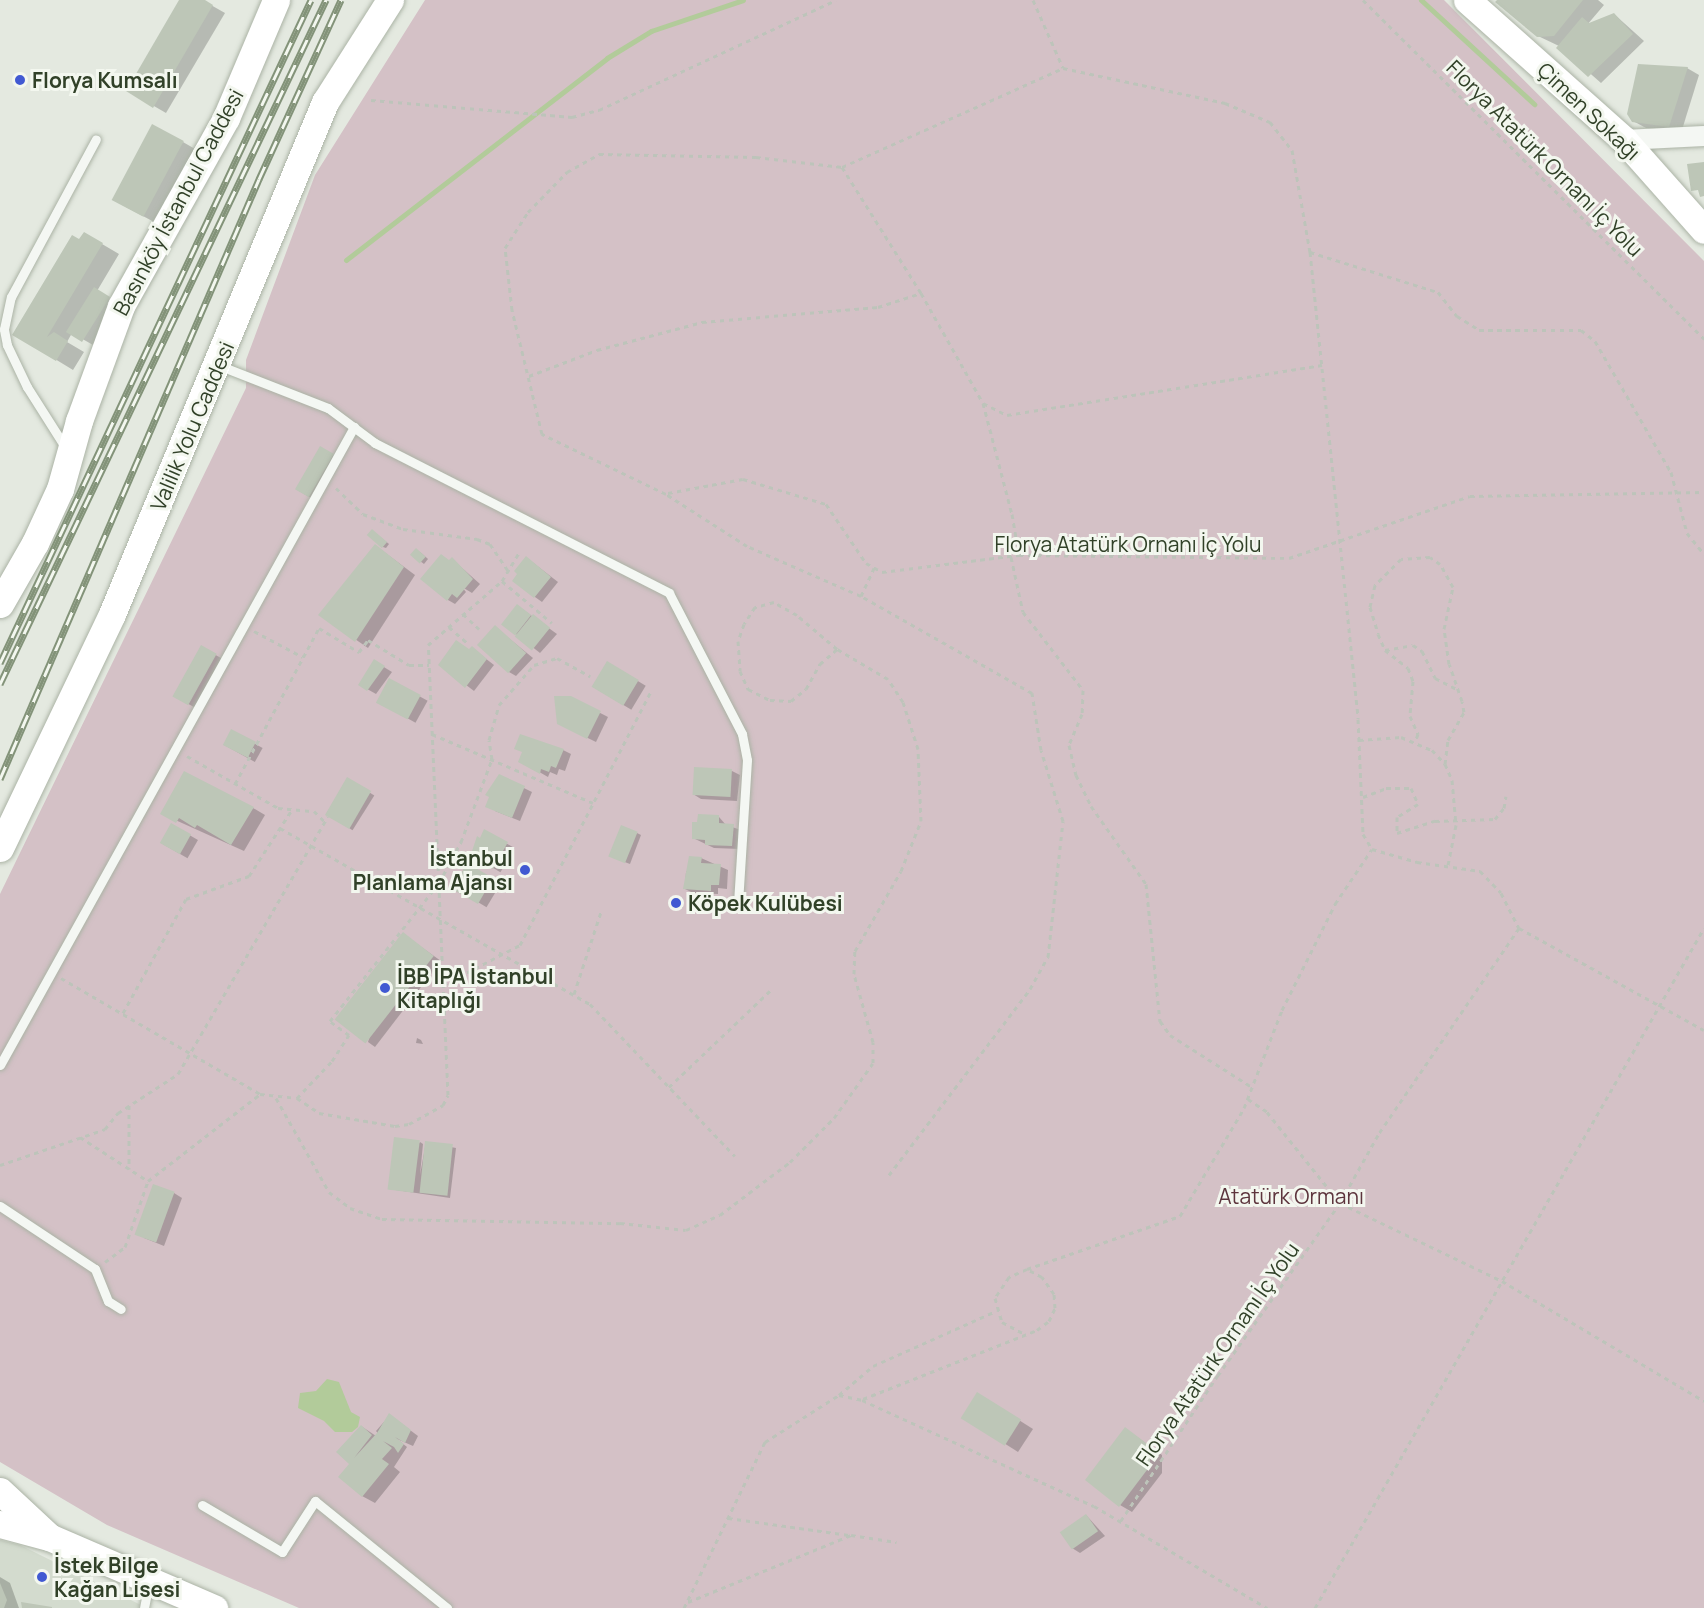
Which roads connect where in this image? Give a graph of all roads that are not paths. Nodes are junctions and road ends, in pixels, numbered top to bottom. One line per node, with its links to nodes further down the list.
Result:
1 (276, 0): 10 (main road, Basınköy İstanbul Caddesi)
2 (1467, 0): 6 (main road, Çimen Sokağı)
3 (390, 3): 8 (main road, Valilik Yolu Caddesi)
4 (1704, 136): 6 (street)
5 (96, 139): 10 (lane)
6 (1624, 140): 7 (main road, Çimen Sokağı)
7 (1704, 230)
8 (218, 365): 9 (lane); 12 (main road, Valilik Yolu Caddesi)
9 (354, 427): 13 (lane); 14 (lane)
10 (70, 454): 11 (main road, Basınköy İstanbul Caddesi)
11 (0, 604)
12 (0, 848)
13 (738, 902)
14 (0, 1065)
15 (0, 1206): 16 (lane)
16 (121, 1309)
17 (2, 1501): 20 (main road)
18 (202, 1505): 24 (lane)
19 (0, 1524): 20 (main road)
20 (49, 1537): 21 (main road)
21 (149, 1580): 22 (lane); 23 (main road)
22 (144, 1608)
23 (214, 1608)
24 (447, 1608)

